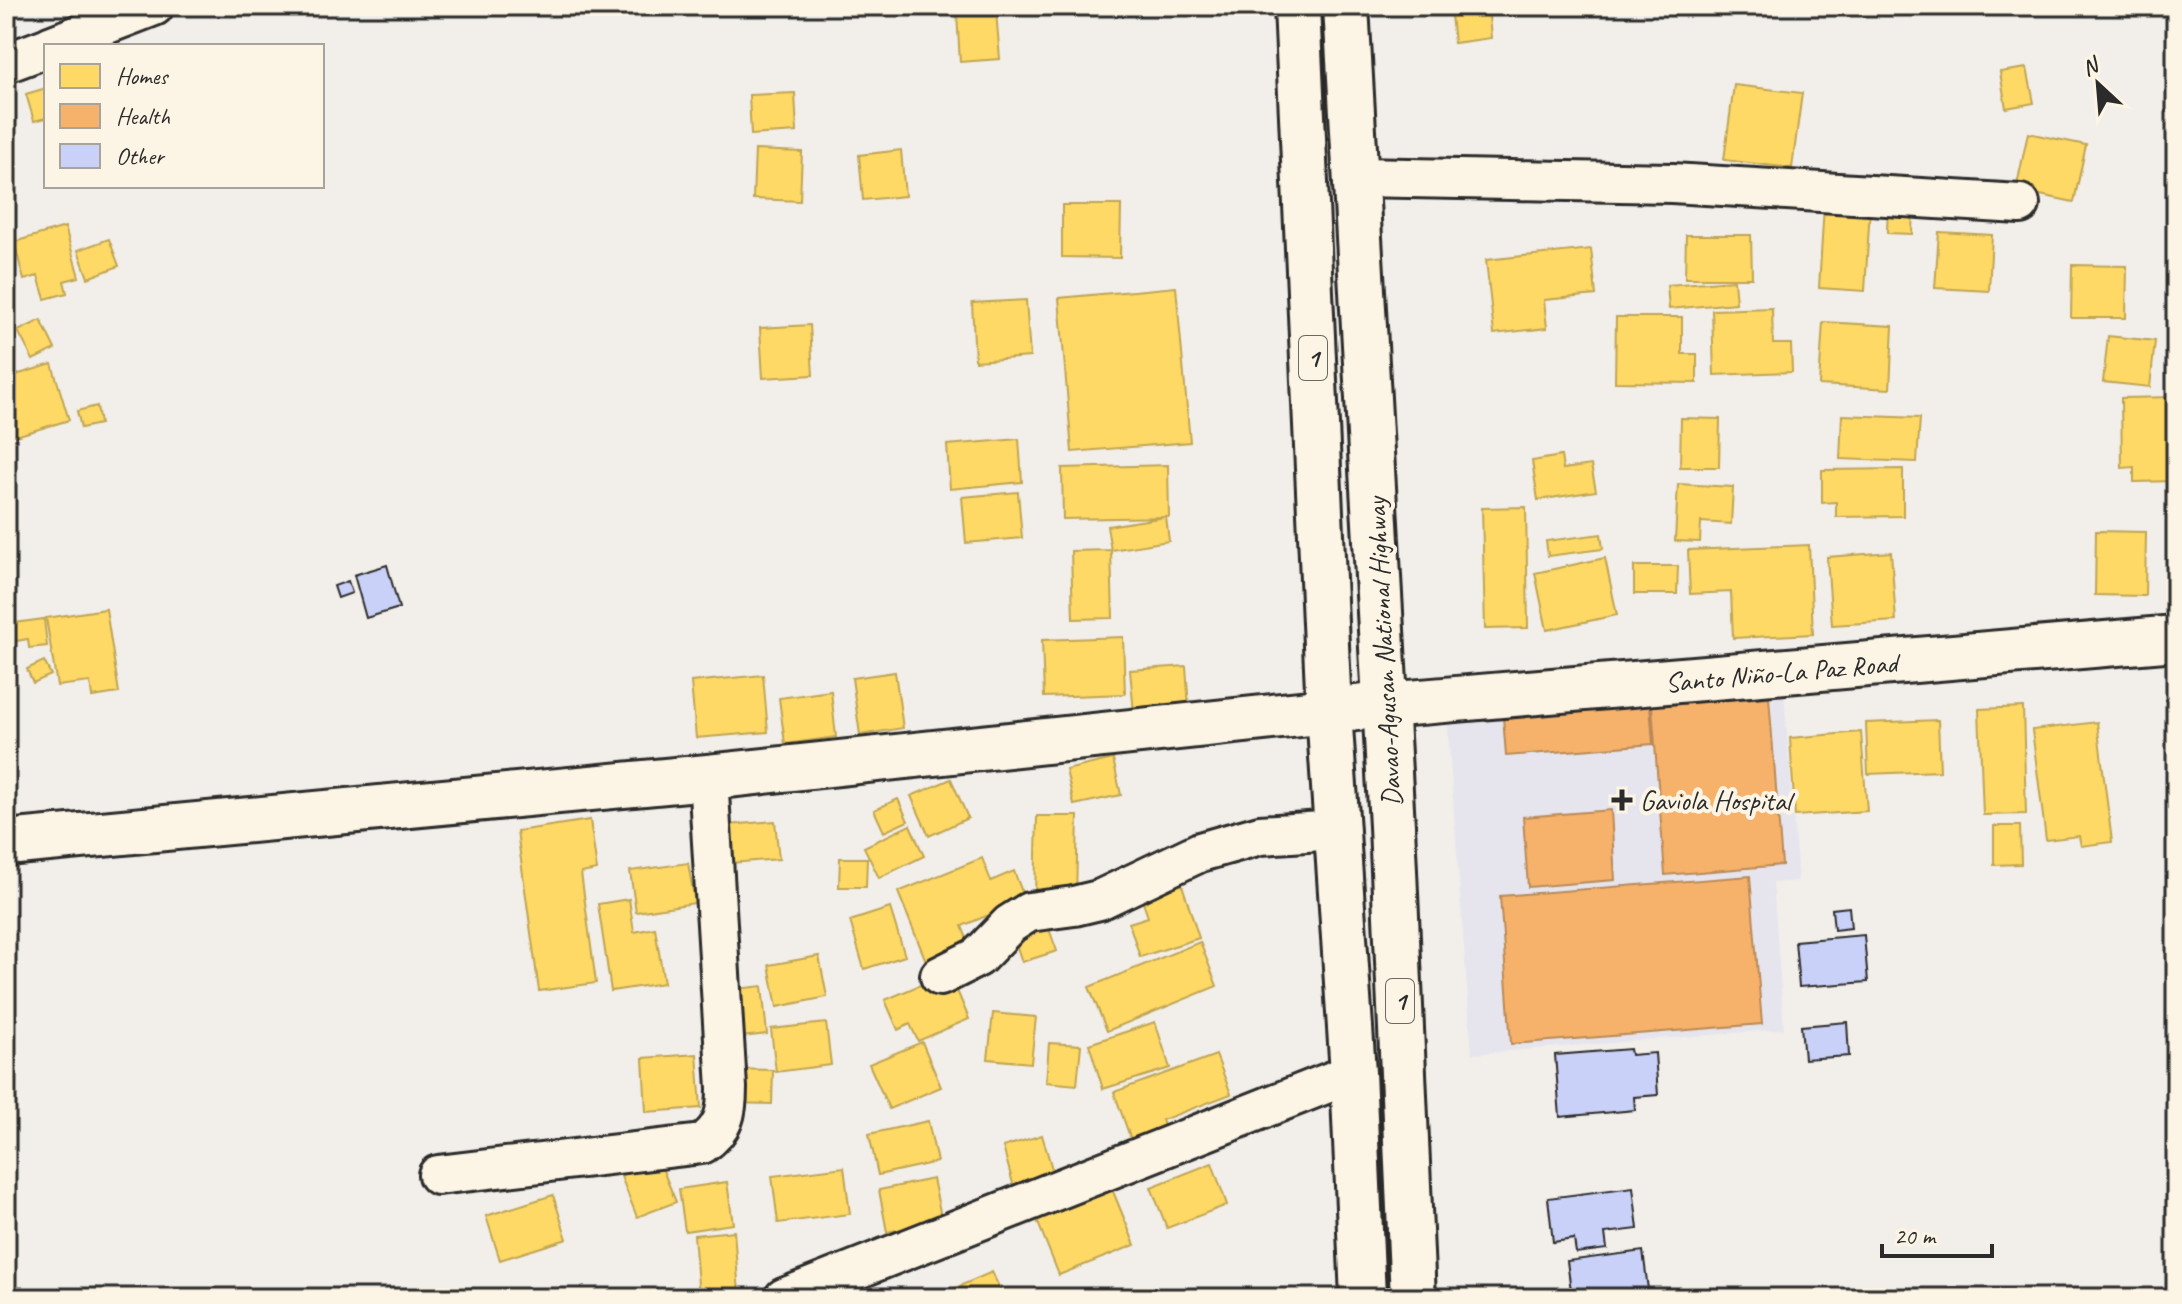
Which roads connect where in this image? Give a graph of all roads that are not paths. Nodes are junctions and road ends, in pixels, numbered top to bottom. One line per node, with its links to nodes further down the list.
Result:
1 (154, 6): 4 (street)
2 (1297, 6): 11 (main road, Davao-Agusan National Highway / 1)
3 (1346, 6): 7 (main road, Davao-Agusan National Highway / 1)
4 (56, 44)
5 (44, 49): 6 (street)
6 (6, 63)
7 (1358, 177): 8 (street); 10 (main road, Davao-Agusan National Highway / 1)
8 (2020, 204)
9 (2176, 638): 10 (main road, Santo Niño-La Paz Road)
10 (1385, 705): 11 (main road, Santo Niño-La Paz Road); 15 (main road, Davao-Agusan National Highway / 1)
11 (1329, 711): 12 (main road, Santo Niño-La Paz Road); 13 (main road, Davao-Agusan National Highway / 1)
12 (708, 777): 14 (main road, Santo Niño-La Paz Road); 19 (street)
13 (1337, 830): 16 (main road, Davao-Agusan National Highway / 1); 17 (street)
14 (6, 843)
15 (1397, 943): 16 (main road); 22 (main road, Davao-Agusan National Highway / 1)
16 (1345, 948): 18 (main road, Davao-Agusan National Highway / 1)
17 (940, 976)
18 (1353, 1073): 20 (street); 21 (main road, Davao-Agusan National Highway / 1)
19 (438, 1175)
20 (784, 1298)
21 (1363, 1298)
22 (1413, 1298)

